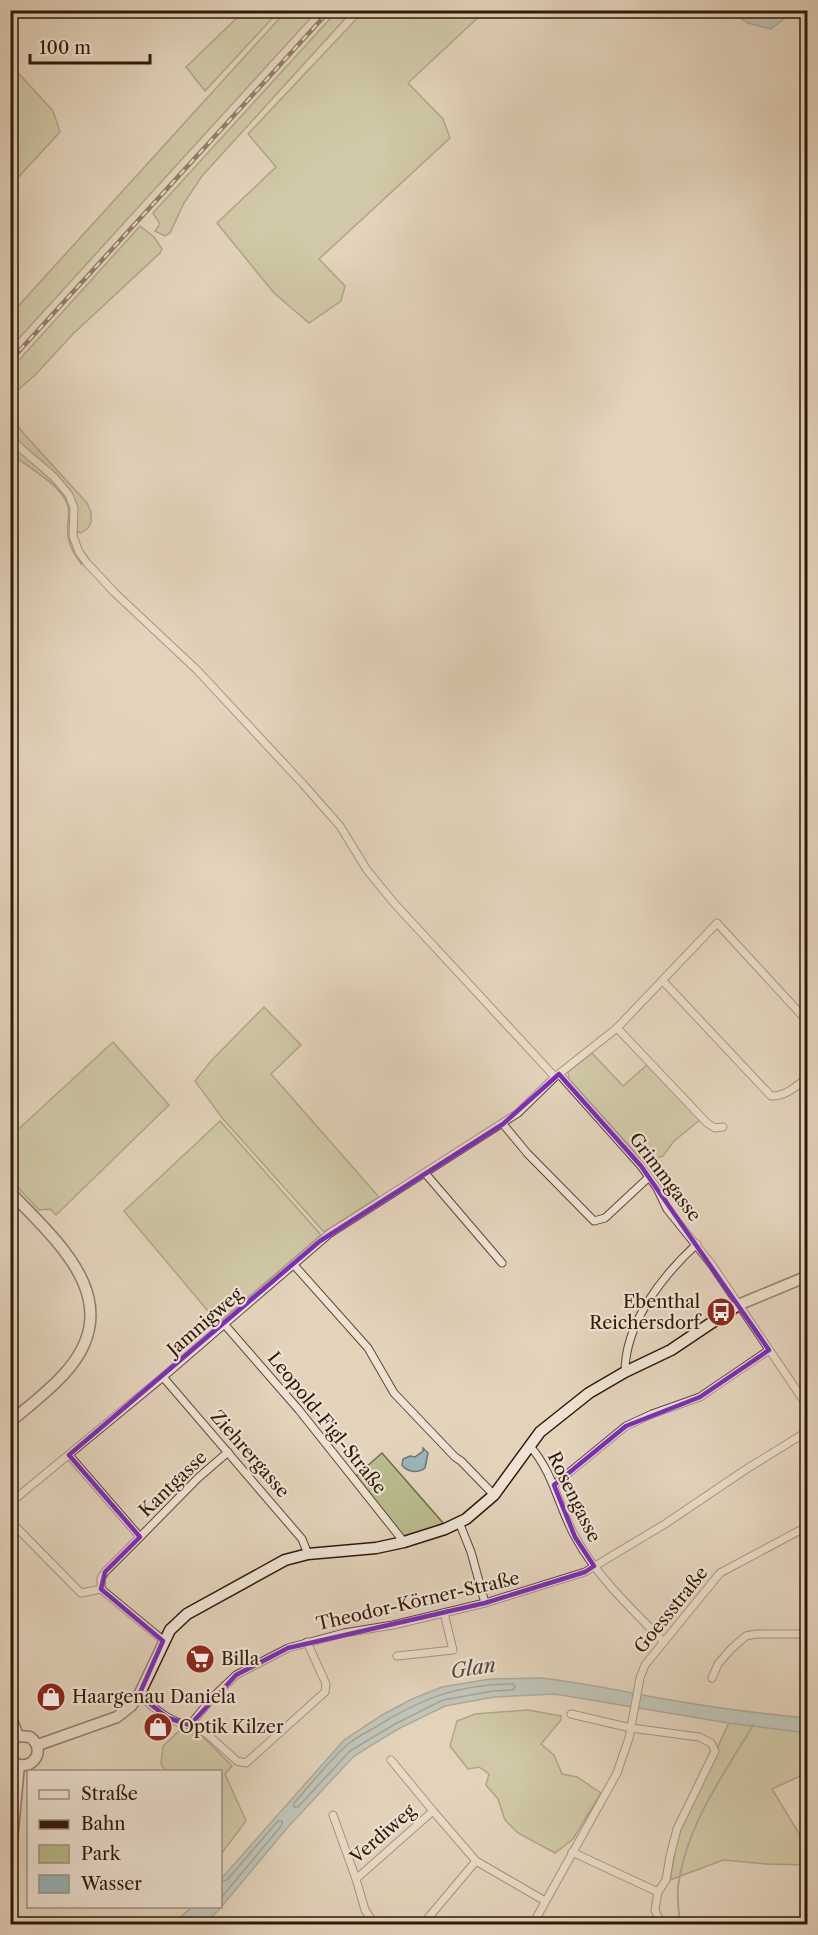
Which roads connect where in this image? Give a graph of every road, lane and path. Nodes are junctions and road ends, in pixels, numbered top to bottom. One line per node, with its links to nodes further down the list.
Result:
1 (10, 439): 5 (street, Grimmgasse)
2 (663, 981): 3 (street, Jamnigweg); 4 (street, Jamnigweg); 6 (street)
3 (807, 1022)
4 (617, 1028): 5 (street, Jamnigweg); 8 (street)
5 (557, 1076): 7 (street, Jamnigweg); 10 (street, Grimmgasse)
6 (807, 1077)
7 (503, 1124): 9 (street, Jamnigweg); 10 (street)
8 (723, 1127)
9 (425, 1173): 13 (street); 14 (street, Jamnigweg)
10 (649, 1177): 12 (street, Grimmgasse)
11 (10, 1192): 22 (main road)
12 (697, 1244): 16 (street, Grimmgasse); 19 (street)
13 (502, 1263)
14 (294, 1265): 17 (street, Jamnigweg); 28 (street)
15 (807, 1276): 16 (main road)
16 (738, 1305): 18 (street, Grimmgasse); 19 (main road)
17 (225, 1325): 20 (street, Jamnigweg); 34 (street, Leopold-Figl-Straße)
18 (769, 1350): 21 (street, Grimmgasse); 27 (street)
19 (625, 1372): 24 (main road)
20 (163, 1377): 25 (street, Ziehrergasse); 26 (street, Jamnigweg)
21 (807, 1407)
22 (10, 1422)
23 (807, 1431): 36 (street, Theodor-Körner-Straße)
24 (529, 1445): 27 (street, Rosengasse); 28 (main road)
25 (228, 1452): 33 (street, Kantgasse); 35 (street, Ziehrergasse)
26 (69, 1455): 29 (street, Jamnigweg); 33 (street, Kantgasse)
27 (554, 1485): 36 (street, Rosengasse)
28 (494, 1495): 31 (main road)
29 (10, 1503)
30 (10, 1521): 37 (street)
31 (459, 1522): 34 (main road); 38 (street)
32 (807, 1527): 43 (street, Goessstraße)
33 (140, 1537): 37 (street, Kantgasse)
34 (404, 1542): 35 (main road)
35 (308, 1554): 41 (main road)
36 (594, 1566): 38 (street, Theodor-Körner-Straße); 43 (street, Rosengasse)
37 (101, 1589): 41 (street)
38 (485, 1603): 39 (street, Theodor-Körner-Straße)
39 (444, 1613): 42 (street, Theodor-Körner-Straße); 44 (street)
40 (807, 1634): 45 (street)
41 (164, 1641): 46 (main road)
42 (307, 1642): 49 (street, Theodor-Körner-Straße); 49 (street)
43 (664, 1642): 50 (street, Goessstraße)
44 (397, 1656)
45 (712, 1678)
46 (140, 1695): 49 (street); 52 (main road)
47 (571, 1714): 50 (street)
48 (10, 1715): 51 (main road)
49 (190, 1725)
50 (631, 1728): 57 (street, Goessstraße); 61 (street)
51 (14, 1739): 52 (main road)
52 (38, 1745): 54 (main road)
53 (391, 1760): 55 (street, Verdiweg)
54 (15, 1762): 59 (main road)
55 (433, 1811): 58 (street); 60 (street, Verdiweg)
56 (333, 1815): 60 (street, Verdiweg)
57 (572, 1852): 61 (street); 62 (street, Goessstraße)
58 (476, 1861): 62 (street); 64 (street)
59 (10, 1862)
60 (356, 1879): 63 (street)
61 (658, 1892): 66 (street)
62 (545, 1901): 65 (street, Goessstraße)
63 (374, 1924)
64 (423, 1924)
65 (533, 1924)
66 (661, 1924)

